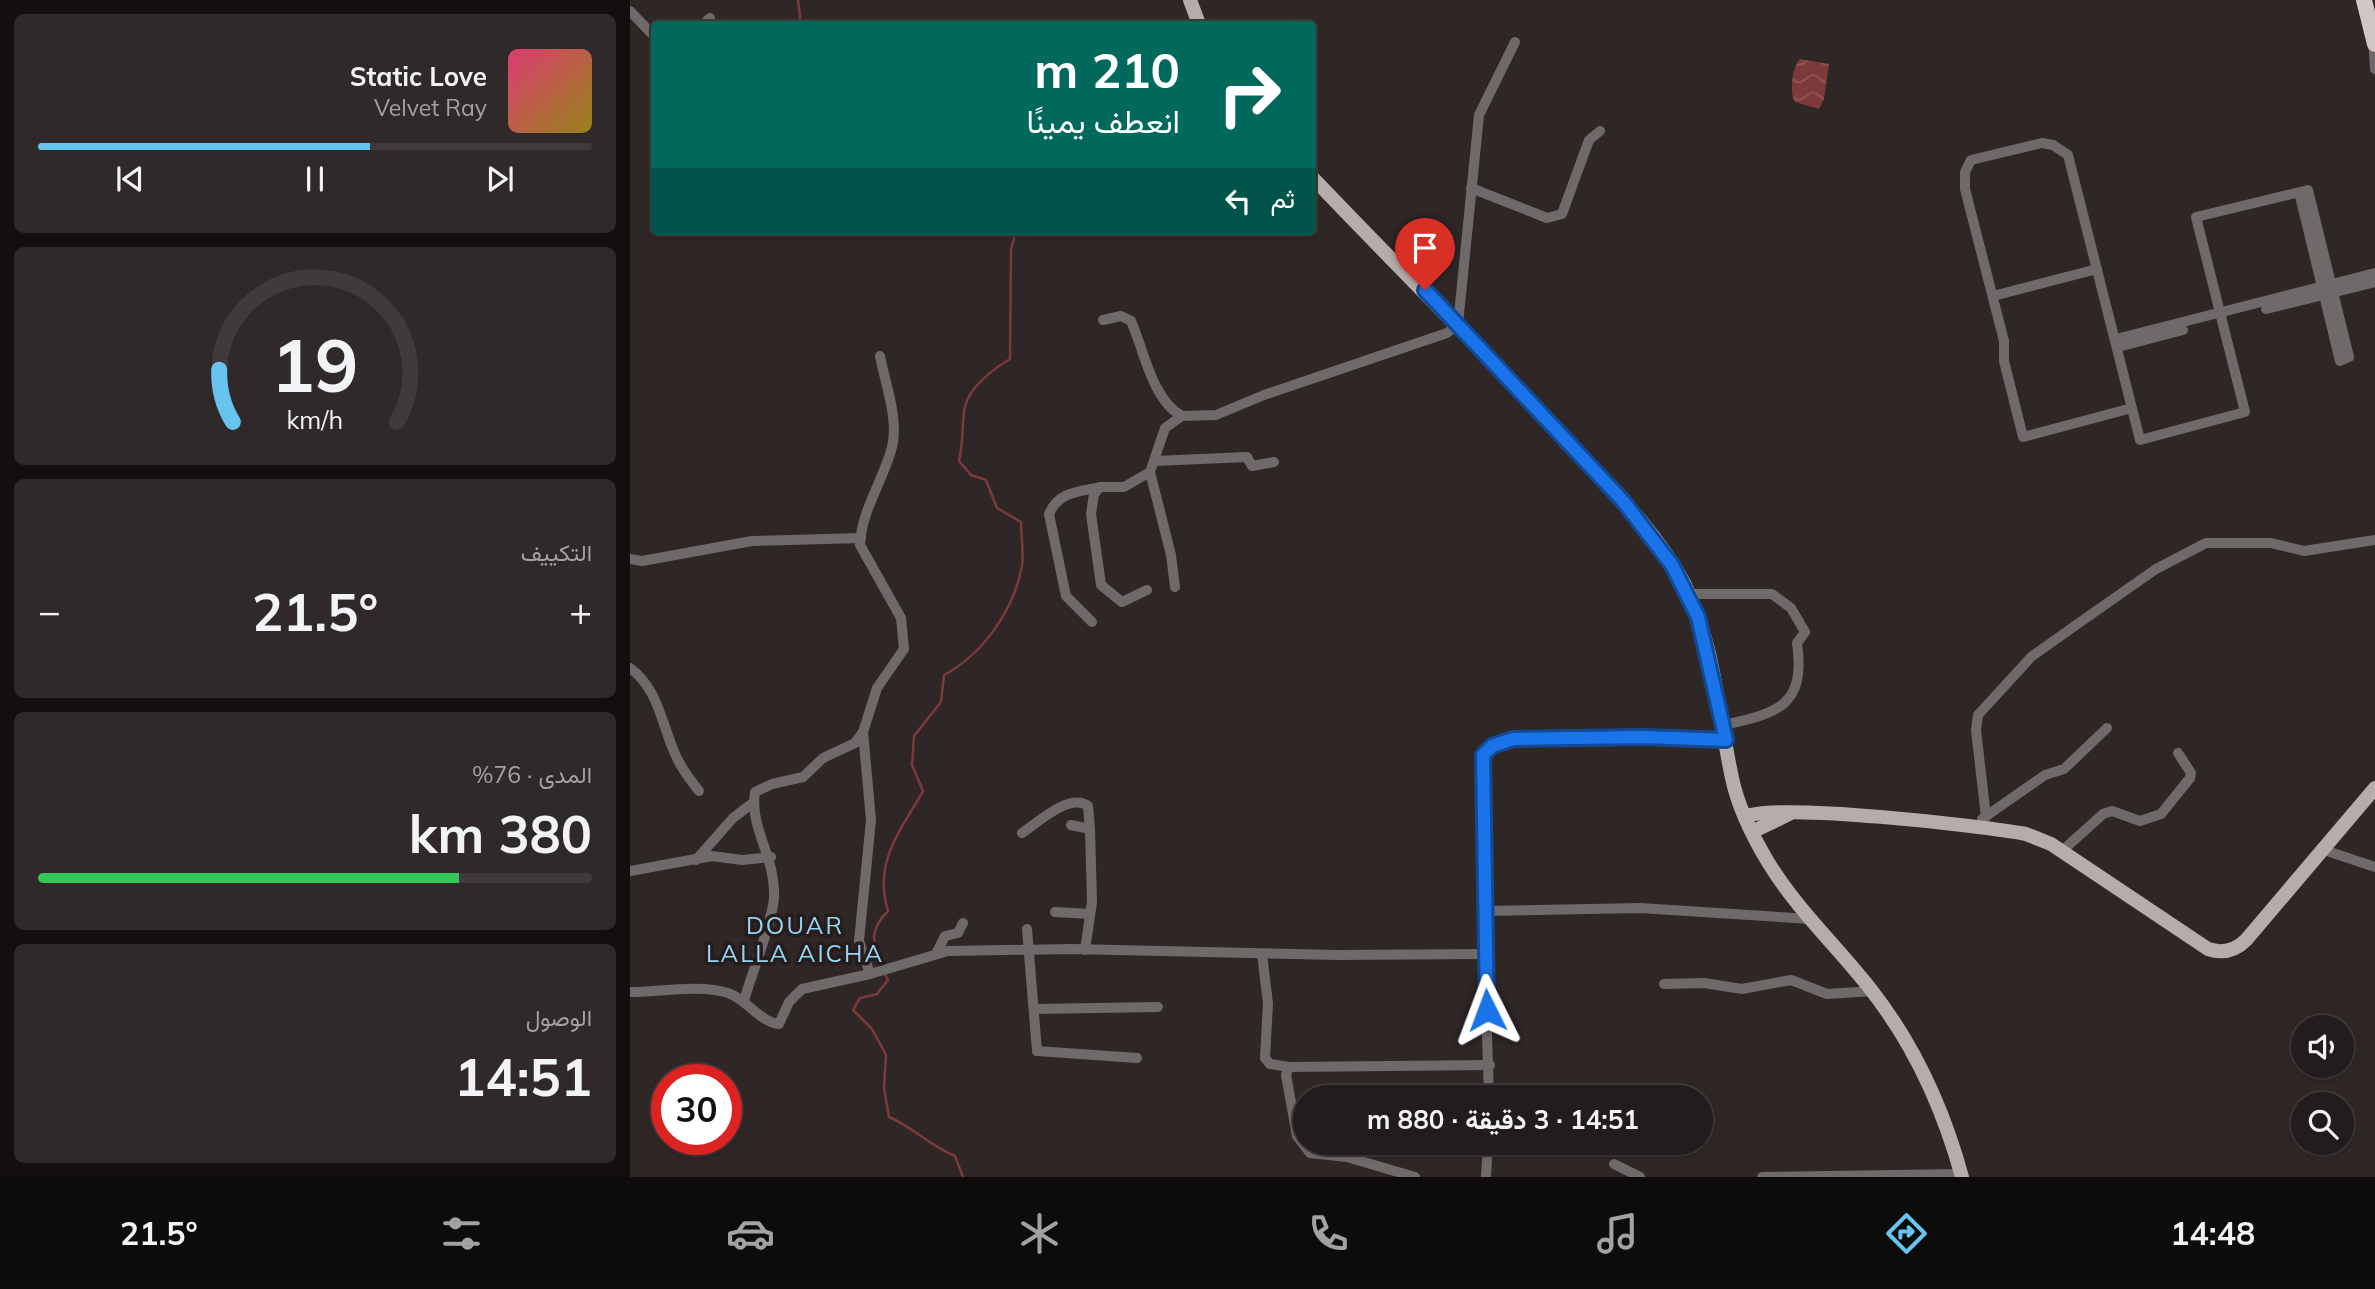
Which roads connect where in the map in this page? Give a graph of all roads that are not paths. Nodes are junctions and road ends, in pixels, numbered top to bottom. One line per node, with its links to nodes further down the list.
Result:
1 (1190, 0): 4 (main road)
2 (2364, 0): 6 (highway)
3 (630, 11): 5 (street)
4 (1198, 21)
5 (651, 33)
6 (2374, 41): 8 (street)
7 (1516, 42): 11 (street)
8 (2375, 69)
9 (1600, 131): 11 (street)
10 (1316, 181): 19 (main road)
11 (1471, 188): 19 (street)
12 (2097, 270): 16 (street); 16 (street); 20 (street)
13 (2375, 273): 15 (street)
14 (2375, 282): 15 (street)
15 (2329, 290): 15 (street); 17 (street); 17 (street)
16 (1993, 296): 22 (street)
17 (2220, 316): 20 (street); 22 (street)
18 (1103, 320): 23 (street)
19 (1458, 324): 23 (street); 33 (main road)
20 (2117, 343): 22 (street)
21 (880, 356): 28 (street)
22 (2132, 408)
23 (1182, 416): 24 (street)
24 (1155, 461): 25 (street); 26 (street)
25 (1274, 462)
26 (1150, 472): 27 (street); 31 (street)
27 (1100, 487): 32 (street); 34 (street)
28 (860, 538): 30 (street); 37 (street)
29 (2375, 540): 46 (street)
30 (630, 559)
31 (1175, 587)
32 (1147, 590)
33 (1689, 594): 38 (main road); 38 (street)
34 (1092, 621)
35 (630, 668): 41 (street)
36 (2107, 728): 46 (street)
37 (863, 732): 43 (street); 70 (street)
38 (1725, 733): 42 (main road); 59 (street)
39 (2178, 753): 53 (street)
40 (2375, 788): 52 (main road)
41 (699, 791)
42 (1739, 801): 44 (main road); 45 (main road)
43 (754, 802): 54 (street); 55 (street)
44 (1745, 817): 45 (main road); 50 (main road)
45 (1774, 817): 48 (main road); 50 (main road); 56 (main road)
46 (1986, 817): 48 (street)
47 (1071, 825): 49 (street)
48 (1971, 827): 53 (main road)
49 (1090, 829): 51 (street); 61 (street)
50 (1752, 832): 56 (main road)
51 (1022, 833)
52 (2324, 850): 53 (main road); 57 (street)
53 (2062, 851)
54 (771, 857): 55 (street); 74 (street)
55 (696, 860): 58 (street)
56 (1767, 861): 62 (main road)
57 (2375, 867)
58 (630, 871)
59 (1483, 911): 62 (street); 69 (street)
60 (1055, 912): 61 (street)
61 (1090, 915): 65 (street)
62 (1810, 919): 72 (main road)
63 (963, 923): 67 (street)
64 (1027, 929): 66 (street)
65 (1085, 950): 66 (street); 68 (street)
66 (1030, 951): 67 (street); 76 (street)
67 (936, 954): 70 (street)
68 (1262, 954): 69 (street); 79 (street)
69 (1484, 954): 78 (street)
70 (870, 974): 74 (street)
71 (1664, 984): 72 (street)
72 (1872, 991): 83 (main road)
73 (630, 992): 74 (street)
74 (744, 1001)
75 (1158, 1007): 76 (street)
76 (1034, 1009): 77 (street)
77 (1137, 1058)
78 (1490, 1065): 79 (street); 80 (street)
79 (1289, 1067): 84 (street)
80 (1489, 1085)
81 (1487, 1155): 85 (street)
82 (1614, 1164): 86 (street)
83 (1961, 1176): 87 (street)
84 (1415, 1177)
85 (1486, 1177)
86 (1640, 1177)
87 (1762, 1177)

